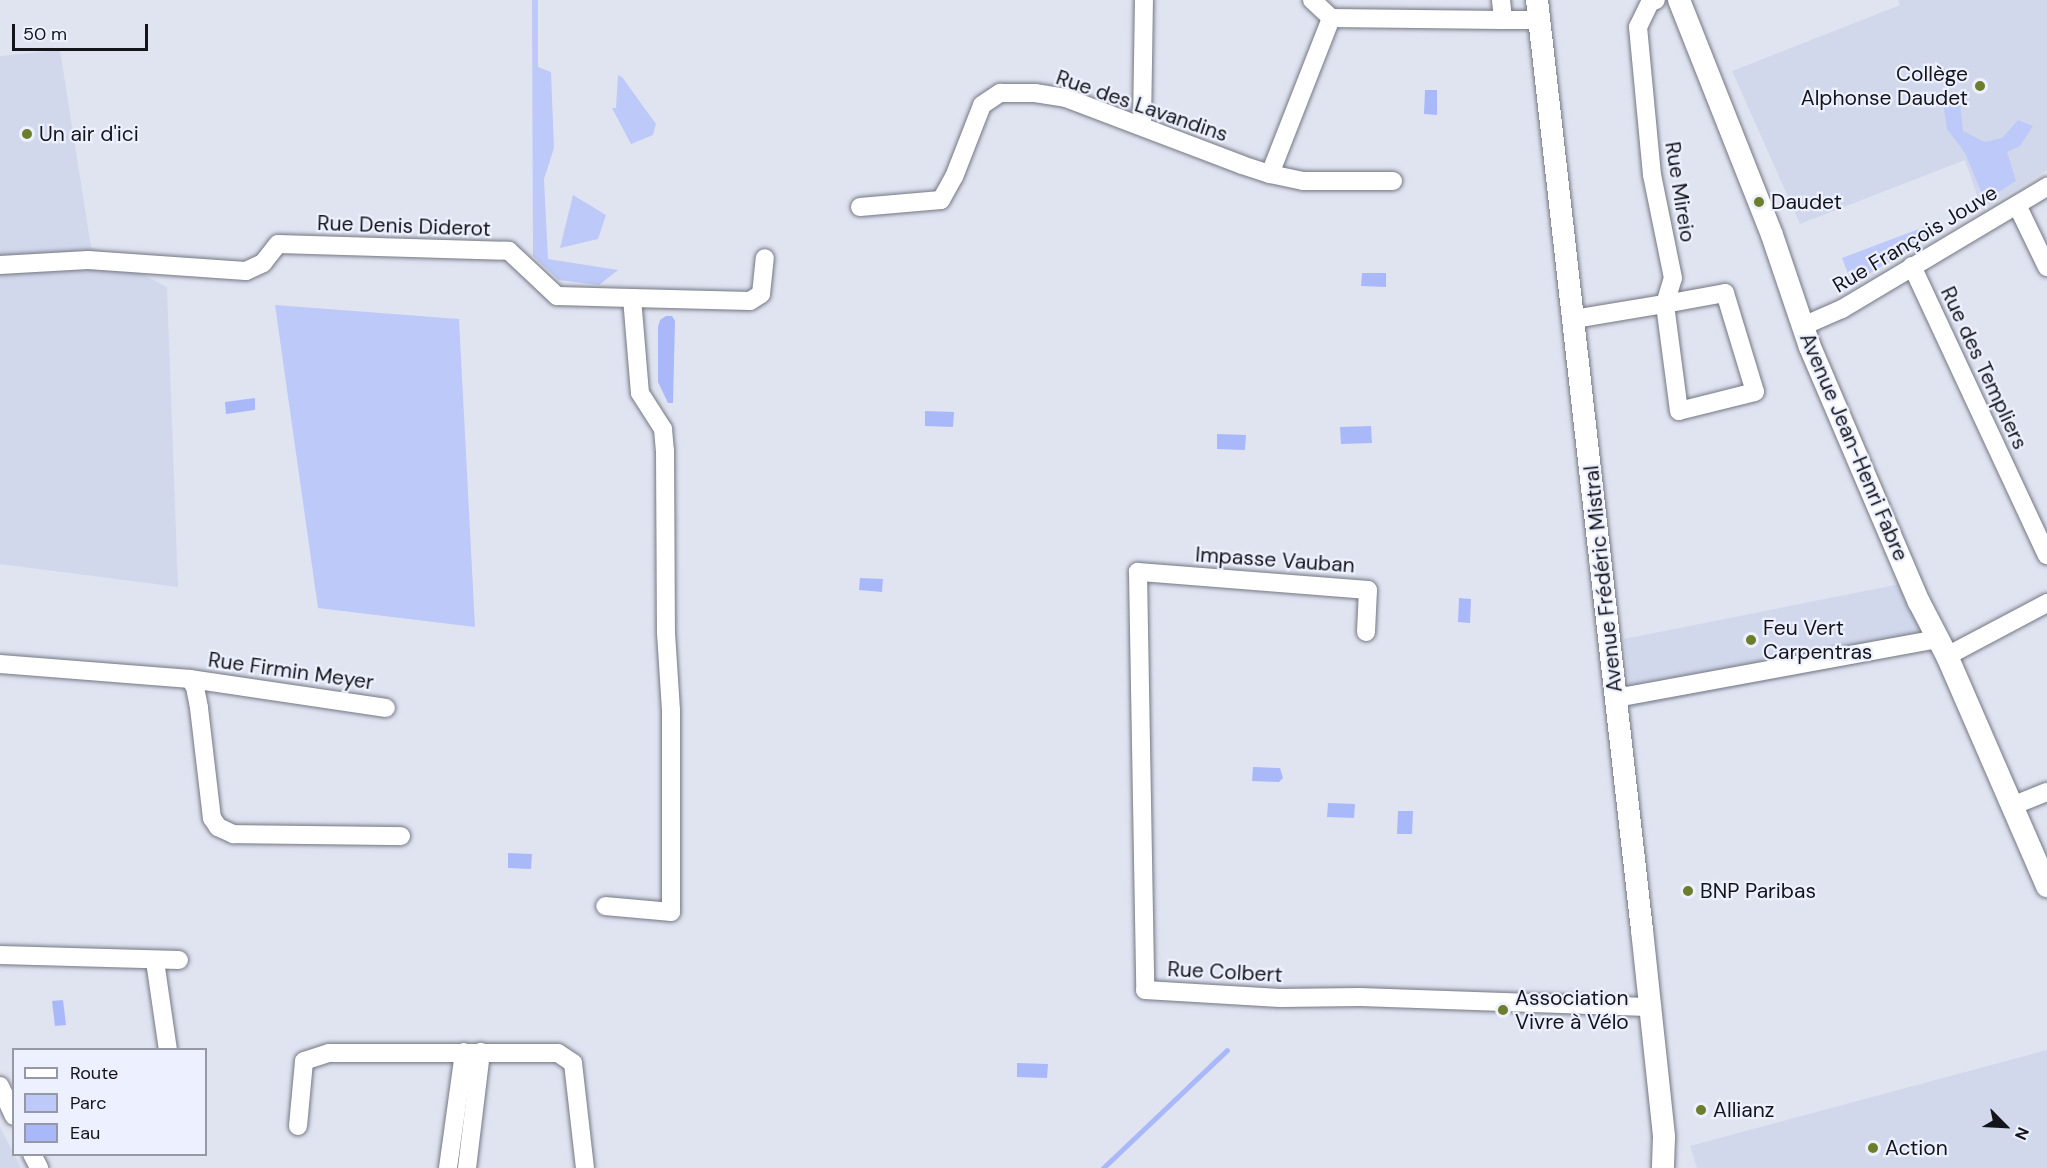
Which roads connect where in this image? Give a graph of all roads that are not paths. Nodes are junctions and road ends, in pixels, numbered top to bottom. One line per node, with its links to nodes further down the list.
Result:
1 (1144, 0): 9 (street)
2 (1312, 0): 7 (street)
3 (1501, 0): 8 (street)
4 (1656, 0): 20 (street, Rue Mireio)
5 (1679, 0): 22 (main road, Avenue Jean-Henri Fabre)
6 (1538, 10): 8 (street, Avenue Frédéric Mistral); 21 (main road, Avenue Frédéric Mistral)
7 (1331, 18): 8 (street, Avenue Frédéric Mistral); 10 (street)
8 (1503, 20)
9 (1142, 125): 10 (street, Rue des Lavandins); 14 (street, Rue des Lavandins)
10 (1270, 174): 11 (street, Rue des Lavandins)
11 (1393, 181)
12 (2047, 187): 13 (street, Rue François Jouve)
13 (2017, 205): 17 (street, Rue François Jouve); 18 (street)
14 (860, 207)
15 (765, 258): 19 (street)
16 (0, 265): 19 (street, Rue Denis Diderot)
17 (1912, 266): 22 (street, Rue François Jouve); 23 (street, Rue des Templiers)
18 (2047, 267)
19 (632, 298): 36 (street)
20 (1665, 304): 20 (street); 21 (street)
21 (1574, 319): 30 (main road, Avenue Frédéric Mistral)
22 (1803, 326): 27 (main road, Avenue Jean-Henri Fabre)
23 (2047, 555)
24 (1138, 572): 26 (street, Impasse Vauban); 40 (street, Rue Colbert)
25 (2047, 603): 27 (street)
26 (1366, 632)
27 (1943, 647): 30 (street); 33 (main road, Avenue Jean-Henri Fabre)
28 (0, 664): 29 (street, Rue Firmin Meyer)
29 (190, 679): 31 (street, Rue Firmin Meyer); 34 (street, Rue Firmin Meyer)
30 (1616, 698): 40 (main road, Avenue Frédéric Mistral)
31 (386, 708)
32 (2047, 792): 33 (street)
33 (2013, 806): 35 (main road, Avenue Jean-Henri Fabre)
34 (401, 836)
35 (2046, 880)
36 (605, 906)
37 (0, 955): 39 (street)
38 (180, 960): 39 (street)
39 (155, 961): 41 (street)
40 (1648, 1007): 46 (main road, Avenue Frédéric Mistral)
41 (168, 1048)
42 (472, 1052): 45 (street); 47 (street); 48 (street); 49 (street)
43 (0, 1086): 44 (street)
44 (12, 1112)
45 (298, 1126)
46 (1664, 1137): 50 (main road, Avenue Frédéric Mistral); 51 (main road, Avenue Frédéric Mistral)
47 (448, 1168)
48 (467, 1168)
49 (585, 1168)
50 (1664, 1168)
51 (1675, 1168)

